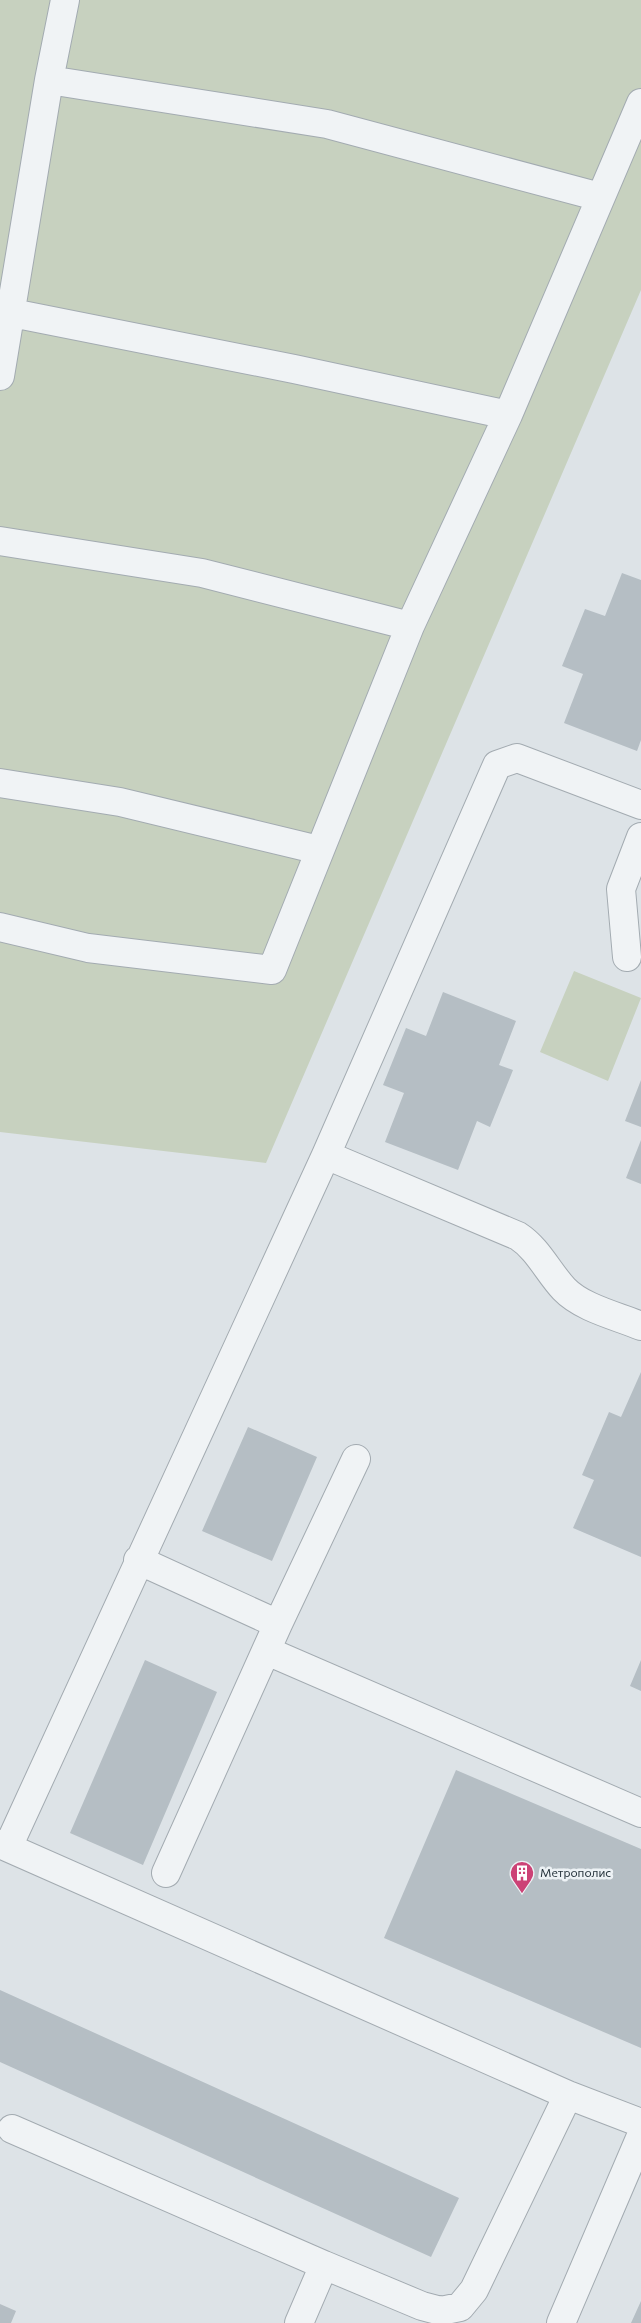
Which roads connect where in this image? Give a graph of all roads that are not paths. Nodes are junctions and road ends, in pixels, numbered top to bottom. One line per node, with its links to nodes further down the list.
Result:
1 (64, 0): 2 (street)
2 (49, 80): 4 (street); 5 (street)
3 (641, 103): 4 (street)
4 (600, 197): 7 (street)
5 (12, 313): 6 (street); 7 (street)
6 (0, 376)
7 (508, 415): 9 (street)
8 (0, 541): 9 (street)
9 (410, 626): 13 (street)
10 (0, 783): 13 (street)
11 (641, 805): 16 (street)
12 (641, 837): 15 (street)
13 (319, 850): 14 (street)
14 (0, 927)
15 (627, 957)
16 (326, 1155): 17 (street); 19 (street)
17 (641, 1326)
18 (356, 1459): 20 (street)
19 (138, 1560): 20 (street); 23 (street)
20 (278, 1624): 21 (street)
21 (267, 1651): 22 (street); 24 (street)
22 (641, 1813)
23 (4, 1845): 25 (street)
24 (166, 1873)
25 (568, 2095): 26 (street); 29 (street)
26 (641, 2123)
27 (12, 2129): 29 (street)
28 (641, 2136): 31 (street)
29 (324, 2265): 30 (street)
30 (299, 2323)
31 (561, 2323)

